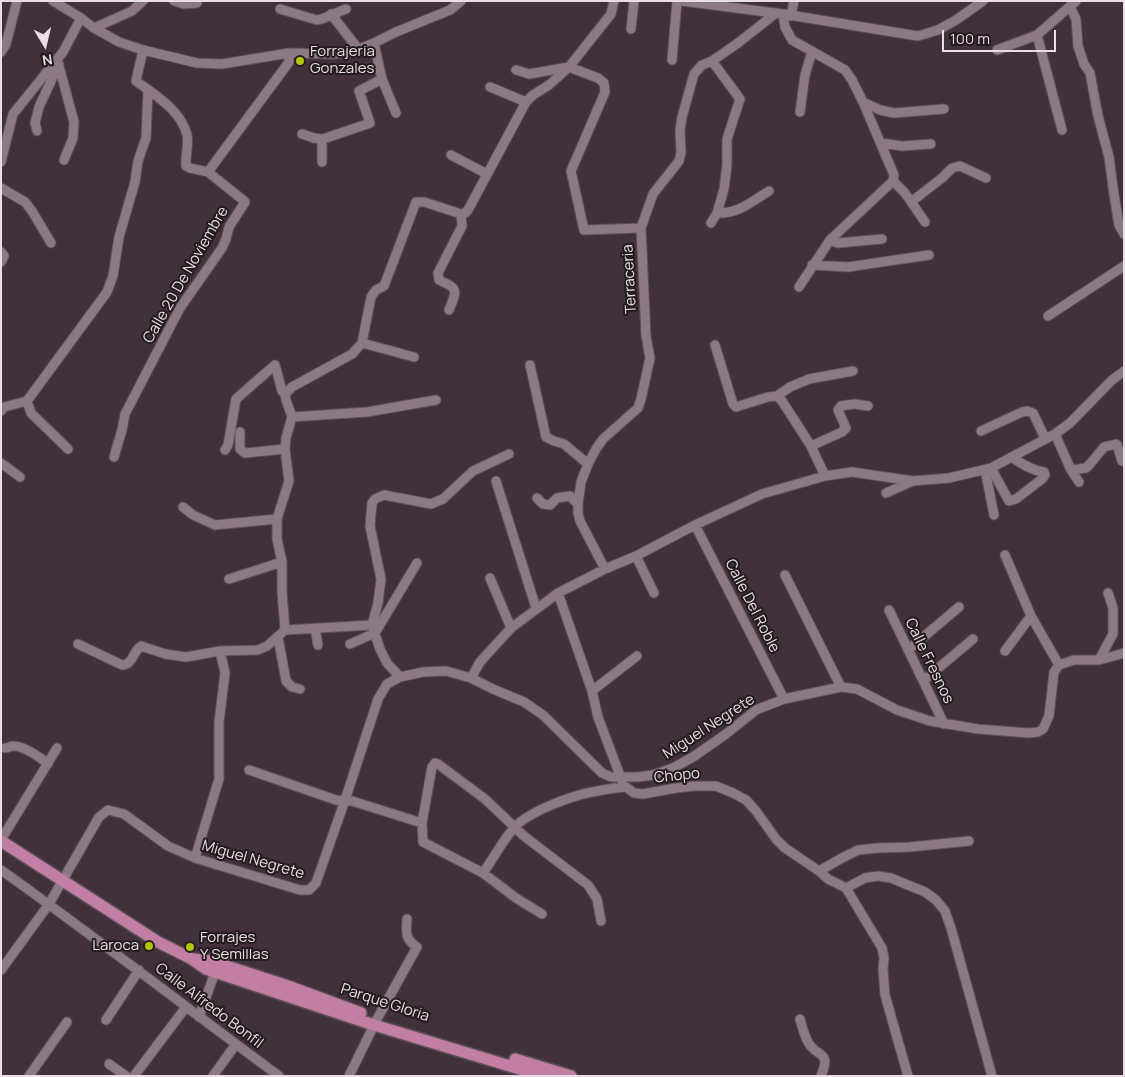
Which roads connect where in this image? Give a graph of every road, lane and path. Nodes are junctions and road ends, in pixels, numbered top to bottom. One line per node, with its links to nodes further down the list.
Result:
1 (16, 1): 28 (street)
2 (53, 1): 19 (street)
3 (143, 1): 20 (street)
4 (174, 1): 13 (street)
5 (461, 1): 23 (street)
6 (614, 1): 34 (street)
7 (634, 1): 21 (street)
8 (677, 1): 31 (street)
9 (682, 1): 12 (street)
10 (794, 1): 18 (street)
11 (983, 1): 18 (street)
12 (695, 2): 18 (street)
13 (197, 4)
14 (1073, 4): 22 (street); 66 (street)
15 (280, 9): 17 (street)
16 (346, 9): 17 (street)
17 (331, 14): 25 (street)
18 (784, 14): 27 (street); 32 (street, Terraceria)
19 (81, 18): 20 (street); 29 (street)
20 (94, 28): 24 (street)
21 (631, 29)
22 (1037, 35): 26 (street); 44 (street)
23 (374, 43): 25 (street); 36 (street)
24 (143, 50): 30 (street); 38 (street, Calle 20 De Noviembre)
25 (359, 50): 30 (street)
26 (997, 50)
27 (812, 51): 40 (street); 42 (street)
28 (1, 52)
29 (63, 52): 33 (street); 52 (street)
30 (289, 53): 54 (street)
31 (672, 60)
32 (712, 61): 61 (street); 65 (street, Terraceria)
33 (58, 66): 45 (street); 51 (street)
34 (569, 67): 35 (street); 39 (street); 65 (street)
35 (516, 70)
36 (382, 79): 43 (street); 47 (street)
37 (490, 87): 39 (street)
38 (148, 90): 54 (street, Calle 20 De Noviembre); 87 (street, Calle 20 De Noviembre)
39 (526, 102): 55 (street)
40 (864, 102): 41 (street); 48 (street)
41 (944, 108)
42 (800, 112)
43 (396, 113)
44 (1062, 130)
45 (37, 131)
46 (302, 134): 47 (street)
47 (323, 139): 53 (street)
48 (881, 143): 49 (street); 57 (street)
49 (931, 144)
50 (451, 155): 55 (street)
51 (64, 160)
52 (1, 162)
53 (322, 162)
54 (208, 172): 100 (street, Calle 20 De Noviembre)
55 (487, 174): 62 (street)
56 (986, 178): 60 (street)
57 (893, 181): 60 (street); 68 (street)
58 (1, 188): 69 (street)
59 (769, 191): 61 (street)
60 (911, 202): 63 (street)
61 (717, 213): 64 (street)
62 (460, 214): 76 (street); 78 (street)
63 (925, 222)
64 (711, 224)
65 (641, 228): 104 (street, Terraceria)
66 (1124, 234)
67 (882, 239): 68 (street)
68 (830, 240): 73 (street)
69 (51, 243)
70 (1, 252): 72 (street)
71 (929, 255): 73 (street)
72 (1, 262)
73 (812, 265): 75 (street)
74 (1124, 266): 77 (street)
75 (799, 287)
76 (450, 310)
77 (1048, 316)
78 (362, 343): 80 (street); 84 (street)
79 (715, 345): 85 (street)
80 (414, 357)
81 (530, 365): 104 (street)
82 (853, 371): 85 (street)
83 (1124, 371): 93 (street)
84 (286, 394): 90 (street); 98 (street)
85 (777, 396): 95 (street)
86 (436, 400): 90 (street)
87 (27, 401): 89 (street); 96 (street)
88 (868, 406): 95 (street)
89 (1, 410)
90 (292, 417): 97 (street)
91 (981, 431): 94 (street)
92 (240, 432): 97 (street)
93 (1055, 434): 94 (street); 106 (street)
94 (1046, 438): 101 (street)
95 (811, 446): 107 (street)
96 (68, 449)
97 (285, 449): 117 (street)
98 (225, 450)
99 (509, 454): 136 (street)
100 (114, 457)
101 (1011, 457): 105 (street); 105 (street)
102 (1122, 461): 106 (street)
103 (1, 463): 108 (street)
104 (588, 464): 114 (street, Terraceria)
105 (988, 469): 110 (street); 116 (street)
106 (1071, 470): 111 (street)
107 (825, 476): 110 (street); 118 (street)
108 (20, 477)
109 (496, 481): 131 (street)
110 (914, 481): 112 (street)
111 (1080, 482)
112 (886, 493)
113 (537, 498): 114 (street)
114 (578, 504): 123 (street, Terraceria)
115 (182, 507): 117 (street)
116 (994, 515)
117 (277, 519): 121 (street)
118 (695, 525): 120 (street); 156 (street, Calle Del Roble)
119 (1004, 555): 133 (street)
120 (636, 556): 123 (street); 128 (street)
121 (282, 562): 126 (street); 137 (street)
122 (417, 563): 136 (street)
123 (605, 569): 127 (street)
124 (785, 575): 153 (street)
125 (490, 578): 135 (street)
126 (229, 579)
127 (558, 593): 131 (street); 155 (street)
128 (654, 593)
129 (1108, 593): 148 (street)
130 (959, 607): 143 (street)
131 (536, 608): 135 (street)
132 (889, 610): 143 (street, Calle Fresnos)
133 (1031, 616): 145 (street); 149 (street)
134 (315, 628): 136 (street); 137 (street); 142 (street)
135 (511, 628): 151 (street)
136 (374, 629): 141 (street); 150 (street)
137 (285, 630): 138 (street)
138 (278, 637): 144 (street); 154 (street)
139 (973, 639): 152 (street)
140 (78, 644): 144 (street)
141 (350, 644)
142 (318, 645)
143 (908, 650): 152 (street, Calle Fresnos)
144 (220, 651): 169 (street)
145 (1005, 651)
146 (1124, 653): 148 (street)
147 (637, 656): 155 (street)
148 (1100, 660): 149 (street)
149 (1058, 665): 157 (street, Miguel Negrete)
150 (400, 676): 151 (street, Miguel Negrete); 164 (street, Miguel Negrete)
151 (471, 678): 162 (street, Miguel Negrete)
152 (923, 681): 157 (street, Calle Fresnos)
153 (841, 687): 156 (street, Miguel Negrete); 157 (street, Miguel Negrete)
154 (300, 689)
155 (592, 691): 162 (street)
156 (784, 699): 162 (street, Miguel Negrete)
157 (944, 724)
158 (5, 748): 160 (street)
159 (57, 748): 160 (street)
160 (48, 764): 167 (street)
161 (249, 770): 164 (street)
162 (620, 777): 163 (street)
163 (626, 787): 166 (street, Chopo); 171 (street, Chopo)
164 (345, 800): 165 (street); 169 (street, Miguel Negrete)
165 (422, 824): 166 (street); 172 (street)
166 (514, 827): 172 (street, Chopo); 178 (street)
167 (1, 840): 173 (main road, Parque Gloria)
168 (969, 841): 171 (street)
169 (195, 858): 173 (street, Miguel Negrete)
170 (1, 870): 175 (street, Calle Alfredo Bonfil)
171 (819, 871): 174 (street, Chopo)
172 (483, 873): 176 (street)
173 (62, 881): 175 (street); 179 (main road, Parque Gloria)
174 (846, 888): 201 (street, Chopo); 202 (street)
175 (49, 904): 180 (street); 181 (street, Calle Alfredo Bonfil)
176 (542, 914)
177 (407, 919): 189 (street)
178 (601, 921)
179 (190, 958): 182 (main road, Parque Gloria); 183 (main road, Parque Gloria)
180 (1, 970)
181 (139, 970): 184 (street, Calle Alfredo Bonfil); 187 (street)
182 (215, 972): 183 (main road, Parque Gloria); 185 (street)
183 (286, 991): 189 (main road, Parque Gloria)
184 (186, 1007): 185 (street, Calle Alfredo Bonfil); 194 (street)
185 (199, 1017): 190 (street, Calle Alfredo Bonfil)
186 (800, 1018): 200 (street)
187 (106, 1020)
188 (67, 1022): 192 (street)
189 (376, 1022): 197 (street); 198 (main road, Parque Gloria); 199 (main road, Parque Gloria)
190 (236, 1044): 195 (street); 196 (street, Calle Alfredo Bonfil)
191 (110, 1064): 193 (street)
192 (29, 1076)
193 (126, 1076)
194 (134, 1076)
195 (213, 1076)
196 (279, 1076)
197 (349, 1076)
198 (543, 1076)
199 (571, 1076)
200 (821, 1076)
201 (908, 1076)
202 (992, 1076)

